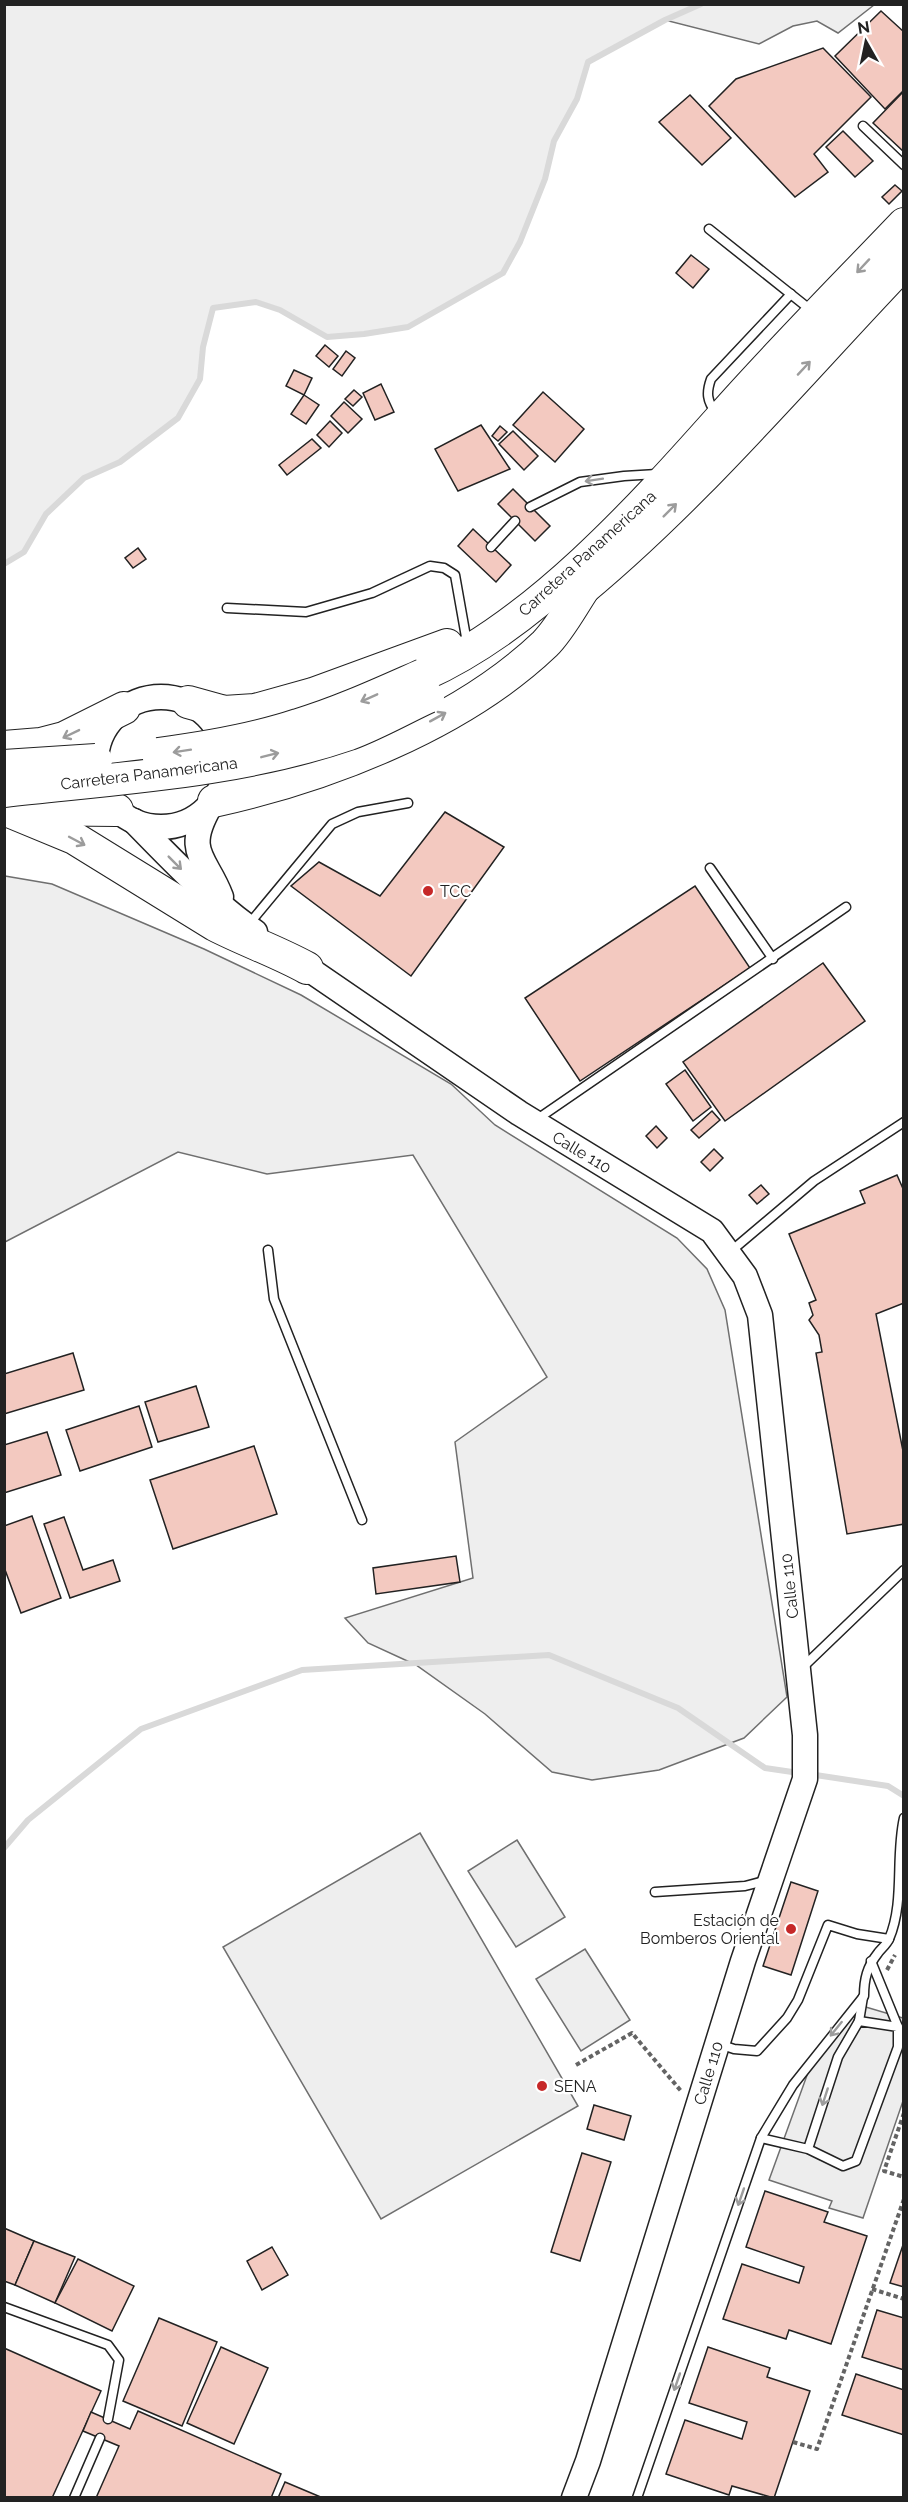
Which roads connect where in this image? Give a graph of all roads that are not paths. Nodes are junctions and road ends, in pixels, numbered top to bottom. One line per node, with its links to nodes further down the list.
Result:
1 (863, 126): 2 (lane)
2 (903, 165)
3 (903, 224): 7 (highway, Carretera Panamericana, one-way to 7)
4 (709, 229): 6 (lane)
5 (903, 262): 13 (highway, Carretera Panamericana, one-way to 5)
6 (791, 294): 7 (lane); 8 (lane)
7 (817, 315): 8 (highway, Carretera Panamericana)
8 (720, 418): 9 (highway, Carretera Panamericana)
9 (673, 474): 10 (lane, one-way to 10); 15 (highway, Carretera Panamericana)
10 (530, 507)
11 (515, 521): 12 (lane)
12 (491, 546)
13 (585, 587): 17 (highway, Carretera Panamericana); 23 (highway, one-way to 13)
14 (227, 608): 16 (lane)
15 (500, 630): 16 (highway); 17 (highway, Carretera Panamericana)
16 (466, 638): 18 (highway)
17 (425, 686): 21 (highway, Carretera Panamericana, one-way to 21, bridge); 22 (highway, Carretera Panamericana, one-way to 17, bridge)
18 (188, 702): 19 (main road); 23 (main road)
19 (124, 708): 20 (highway, one-way to 20); 26 (main road)
20 (4, 747)
21 (4, 766)
22 (4, 791)
23 (212, 802): 26 (main road); 29 (main road)
24 (408, 803): 29 (lane)
25 (4, 809): 26 (highway); 31 (highway, one-way to 31)
26 (125, 816): 29 (main road, Calle 110, one-way to 29)
27 (710, 868): 30 (lane)
28 (846, 907): 30 (lane)
29 (237, 920): 31 (main road, Calle 110)
30 (773, 959): 32 (lane)
31 (307, 968): 32 (main road, Calle 110)
32 (533, 1122): 35 (main road, Calle 110)
33 (903, 1122): 35 (lane)
34 (268, 1250): 36 (lane)
35 (729, 1252): 38 (main road, Calle 110)
36 (362, 1521)
37 (903, 1570): 38 (lane)
38 (798, 1671): 40 (main road, Calle 110)
39 (903, 1818): 42 (lane)
40 (771, 1879): 41 (lane); 47 (main road, Calle 110)
41 (655, 1892)
42 (889, 1939): 43 (lane); 47 (lane)
43 (871, 1961): 44 (lane); 46 (lane)
44 (864, 1996): 45 (lane); 48 (lane, one-way to 48)
45 (859, 2021): 46 (lane); 49 (lane, one-way to 49)
46 (898, 2027): 49 (lane)
47 (717, 2043): 54 (main road, Calle 110)
48 (761, 2138): 49 (lane); 55 (lane, one-way to 55)
49 (808, 2149)
50 (4, 2307): 51 (lane)
51 (108, 2419)
52 (100, 2438): 53 (lane)
53 (74, 2498)
54 (574, 2498)
55 (637, 2498)

